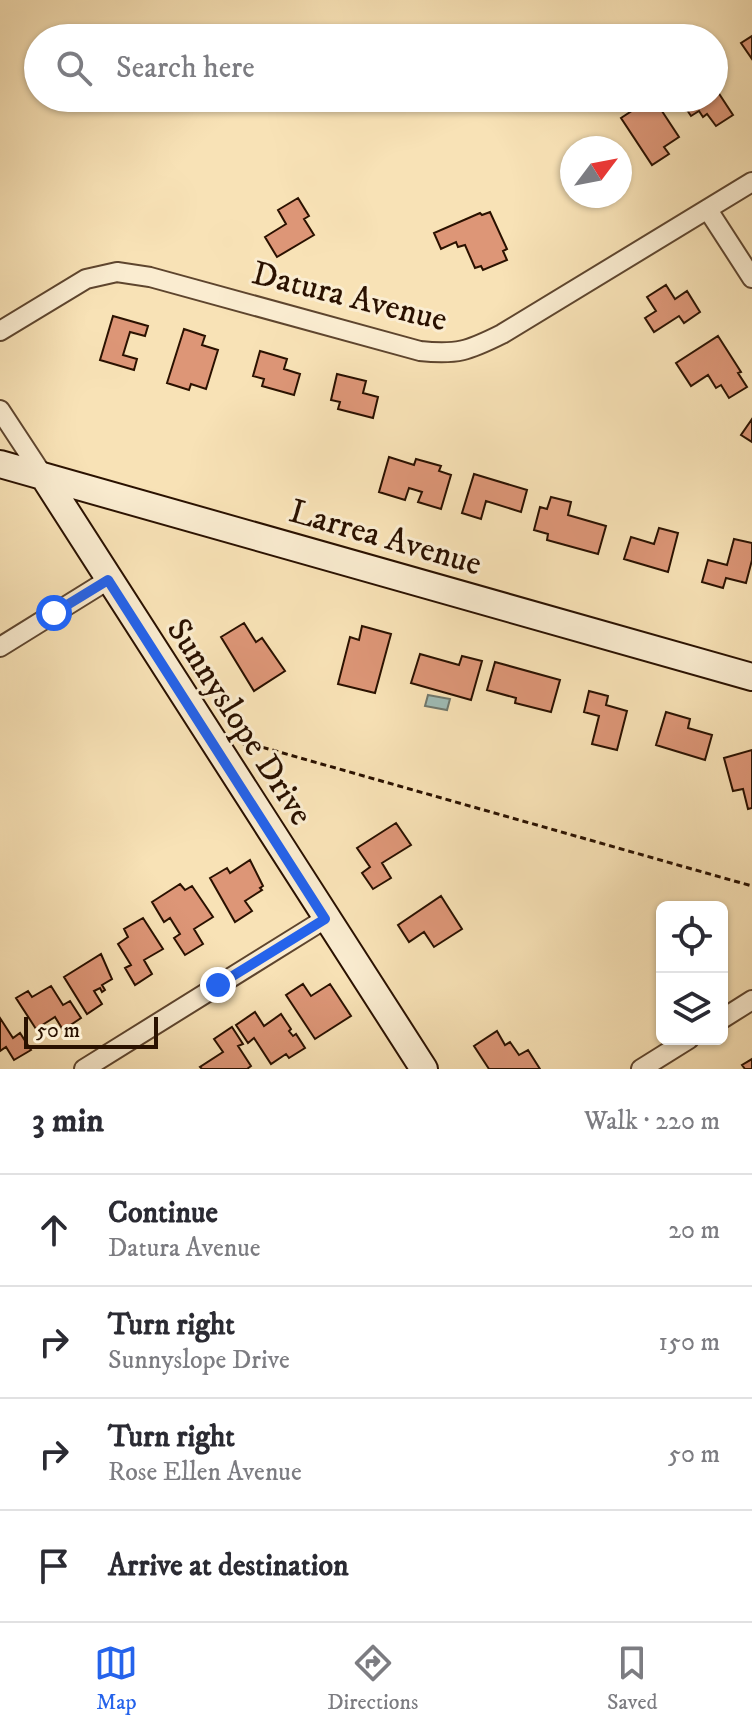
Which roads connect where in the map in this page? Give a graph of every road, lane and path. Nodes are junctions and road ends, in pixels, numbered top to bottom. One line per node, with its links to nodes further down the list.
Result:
1 (752, 182): 2 (street, Datura Avenue)
2 (708, 210): 3 (street); 4 (street, Datura Avenue)
3 (752, 278)
4 (0, 331)
5 (0, 410): 7 (street, Sunnyslope Drive)
6 (0, 464): 7 (main road, Larrea Avenue)
7 (44, 477): 8 (main road, Sunnyslope Drive); 10 (main road, Larrea Avenue)
8 (108, 580): 9 (street); 11 (main road, Sunnyslope Drive)
9 (0, 647)
10 (752, 677)
11 (211, 740): 12 (path); 13 (main road, Sunnyslope Drive)
12 (752, 886)
13 (325, 919): 17 (street); 18 (main road, Sunnyslope Drive)
14 (752, 1000): 15 (street)
15 (728, 1015)
16 (679, 1045): 19 (street)
17 (84, 1069)
18 (424, 1069)
19 (641, 1069)

